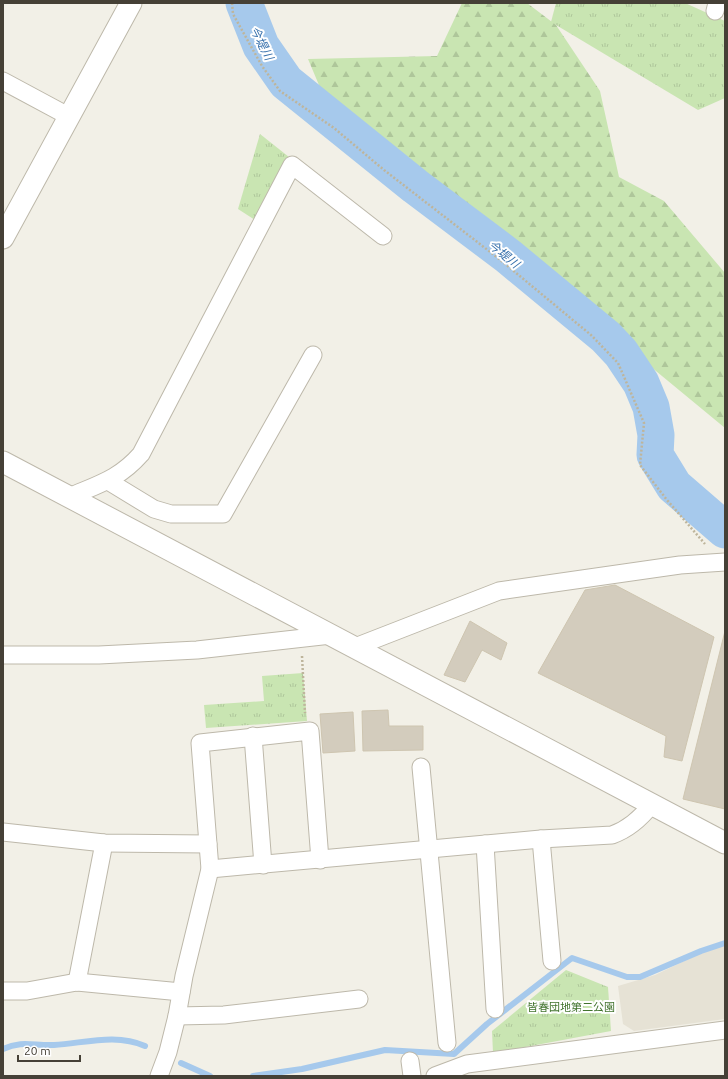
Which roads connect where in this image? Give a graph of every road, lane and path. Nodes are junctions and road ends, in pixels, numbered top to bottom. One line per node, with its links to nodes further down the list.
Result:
1 (131, 3): 4 (street)
2 (232, 3): 11 (path)
3 (3, 81): 4 (street)
4 (70, 117): 6 (street)
5 (383, 236): 9 (street)
6 (3, 238)
7 (313, 355): 9 (street)
8 (3, 462): 10 (street)
9 (108, 481): 10 (street)
10 (69, 497): 12 (street)
11 (723, 562): 14 (street)
12 (331, 635): 13 (street); 14 (street)
13 (301, 638): 15 (street); 16 (path)
14 (354, 648): 19 (street)
15 (3, 655)
16 (307, 731): 17 (street); 27 (street)
17 (253, 736): 24 (street); 28 (street)
18 (421, 767): 26 (street)
19 (652, 804): 21 (street); 23 (street)
20 (3, 832): 22 (street)
21 (541, 839): 25 (street); 30 (street)
22 (104, 843): 24 (street); 31 (street)
23 (725, 843)
24 (208, 844): 29 (street)
25 (485, 844): 26 (street); 35 (street)
26 (430, 850): 27 (street); 38 (street)
27 (320, 860): 28 (street)
28 (264, 865): 29 (street)
29 (210, 869): 33 (street)
30 (552, 961)
31 (77, 982): 32 (street); 33 (street)
32 (3, 991)
33 (181, 992): 36 (street)
34 (359, 999): 36 (street)
35 (495, 1009)
36 (177, 1016): 39 (street)
37 (725, 1030): 40 (street)
38 (447, 1043)
39 (159, 1076)
40 (435, 1076)

